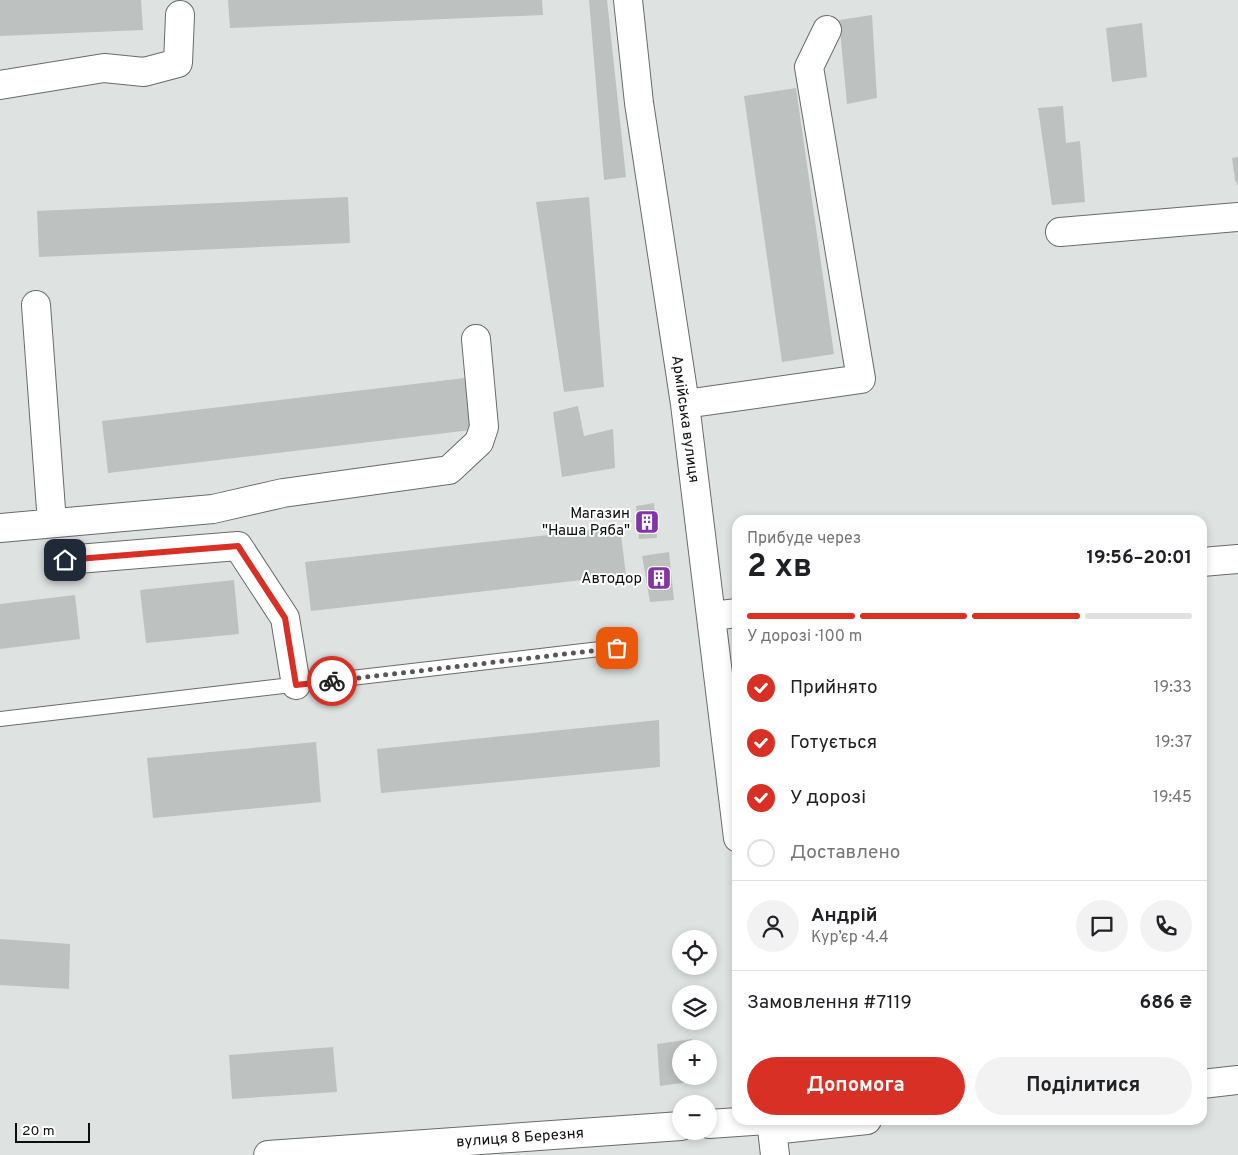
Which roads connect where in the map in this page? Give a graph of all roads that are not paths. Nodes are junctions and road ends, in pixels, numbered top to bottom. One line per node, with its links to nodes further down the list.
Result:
1 (628, 0): 9 (street, Армійська вулиця)
2 (180, 15): 4 (street)
3 (827, 30): 9 (street)
4 (0, 85)
5 (1238, 217): 6 (street)
6 (1060, 232)
7 (36, 305): 10 (street)
8 (476, 339): 10 (street)
9 (686, 404): 15 (street, Армійська вулиця)
10 (52, 523): 11 (street)
11 (0, 528)
12 (1238, 559): 14 (street)
13 (65, 560): 17 (street)
14 (1207, 562)
15 (724, 614): 19 (street, Армійська вулиця)
16 (617, 648): 17 (lane)
17 (296, 685): 18 (lane)
18 (0, 719)
19 (732, 742)
20 (1238, 1080): 21 (street)
21 (1207, 1083)
22 (717, 1125): 25 (street)
23 (823, 1125): 25 (street)
24 (672, 1127): 26 (street, вулиця 8 Березня)
25 (771, 1131)
26 (268, 1155)

